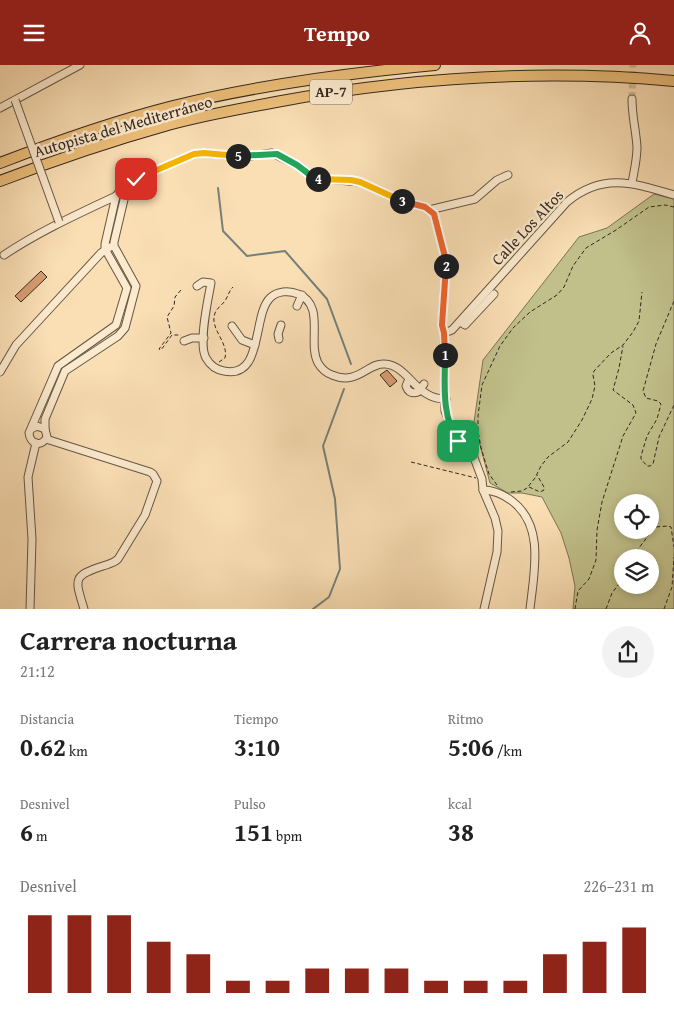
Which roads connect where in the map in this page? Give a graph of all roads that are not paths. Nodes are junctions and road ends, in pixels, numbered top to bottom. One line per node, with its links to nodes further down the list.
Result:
1 (80, 65): 4 (street)
2 (435, 65): 7 (highway, Autopista del Mediterráneo / AP-7)
3 (674, 81): 9 (highway, Autopista del Mediterráneo / AP-7)
4 (15, 99): 6 (street); 15 (street, bridge)
5 (632, 99): 10 (street)
6 (0, 108)
7 (0, 163)
8 (508, 175): 14 (street)
9 (0, 181)
10 (632, 183): 12 (street, Calle Los Altos); 23 (street, Calle Los Altos)
11 (127, 187): 13 (street); 14 (street); 16 (street)
12 (674, 195)
13 (116, 196): 15 (street); 17 (street)
14 (429, 210): 26 (street)
15 (59, 222): 18 (street)
16 (114, 246): 17 (street); 34 (street)
17 (105, 249): 31 (street); 33 (street)
18 (4, 255)
19 (197, 286): 28 (street)
20 (494, 294): 23 (street, Calle Los Altos)
21 (302, 295): 22 (street); 30 (street); 32 (street)
22 (297, 306)
23 (460, 322): 26 (street, Calle Los Altos)
24 (281, 325): 29 (street)
25 (232, 326): 30 (street)
26 (444, 333): 32 (street)
27 (186, 338): 28 (street)
28 (204, 338): 30 (street)
29 (279, 339)
30 (255, 345)
31 (0, 372)
32 (446, 399): 37 (street)
33 (33, 428): 34 (street); 36 (street)
34 (45, 429): 35 (street)
35 (46, 439): 36 (street); 39 (street)
36 (36, 443): 38 (street)
37 (483, 490): 40 (street); 41 (street)
38 (30, 609)
39 (84, 609)
40 (484, 609)
41 (530, 609)

